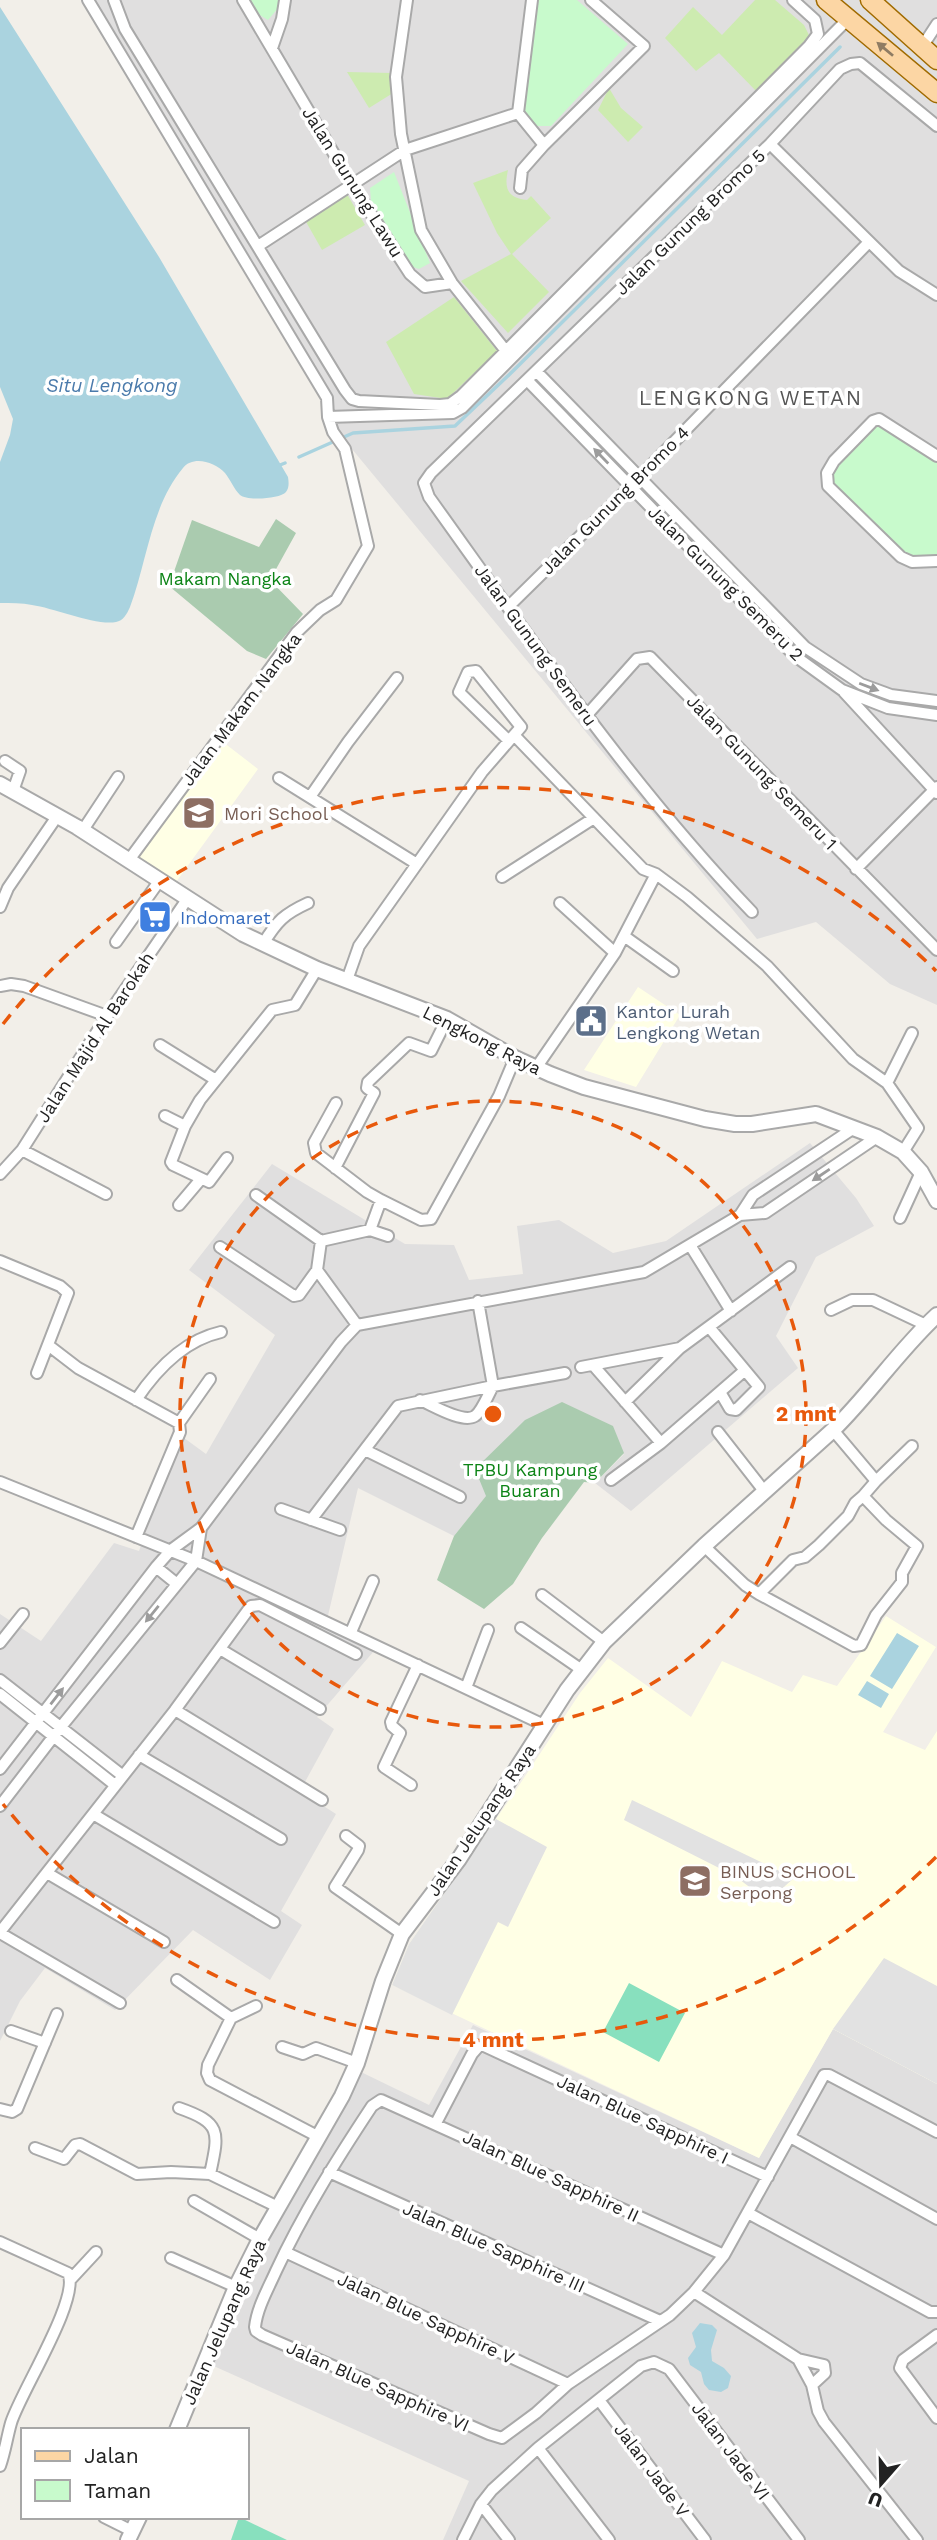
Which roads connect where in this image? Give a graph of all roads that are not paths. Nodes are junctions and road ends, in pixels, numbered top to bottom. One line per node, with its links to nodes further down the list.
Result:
1 (88, 0): 33 (street)
2 (114, 0): 27 (street)
3 (243, 0): 16 (street, Jalan Gunung Lawu)
4 (285, 0): 16 (street)
5 (407, 0): 23 (street)
6 (532, 0): 19 (street)
7 (591, 0): 14 (street)
8 (793, 0): 30 (street)
9 (826, 0): 11 (main road)
10 (870, 0): 15 (main road)
11 (849, 18): 18 (main road, one-way to 11); 33 (street)
12 (937, 24): 15 (street)
13 (657, 40): 14 (street)
14 (644, 46): 22 (street)
15 (922, 47): 17 (main road)
16 (272, 48): 24 (street, Jalan Gunung Lawu)
17 (937, 60)
18 (937, 93)
19 (518, 113): 22 (street); 23 (street)
20 (937, 126): 21 (street, Jalan Gunung Bromo 5)
21 (770, 144): 26 (street); 31 (street, Jalan Gunung Bromo 5)
22 (544, 145): 25 (street)
23 (405, 150): 24 (street); 28 (street)
24 (353, 186): 27 (street); 28 (street, Jalan Gunung Lawu)
25 (520, 188)
26 (869, 242): 29 (street); 35 (street, Jalan Gunung Bromo 4)
27 (258, 246): 30 (street)
28 (452, 283): 30 (street)
29 (937, 295)
30 (506, 351)
31 (537, 372): 32 (street, Jalan Gunung Bromo 5); 35 (street, Jalan Gunung Semeru 2)
32 (528, 381): 36 (street, Jalan Gunung Semeru 2, one-way to 32); 38 (street, Jalan Gunung Semeru)
33 (328, 417): 55 (street, Jalan Makam Nangka)
34 (937, 456): 37 (street)
35 (639, 477): 36 (street, Jalan Gunung Bromo 4); 39 (street, Jalan Gunung Semeru 2)
36 (630, 486): 38 (street, Jalan Gunung Bromo 4); 41 (street, Jalan Gunung Semeru 2)
37 (937, 561)
38 (508, 607): 44 (street, Jalan Gunung Semeru)
39 (830, 665): 41 (street, Jalan Gunung Semeru 2); 42 (street, Jalan Gunung Semeru 2, one-way to 42)
40 (397, 678): 51 (street)
41 (842, 690): 43 (street, Jalan Gunung Semeru 2); 50 (street, Jalan Gunung Semeru 2)
42 (937, 701)
43 (937, 715)
44 (586, 716): 57 (street, Jalan Gunung Semeru 1); 65 (street, Jalan Gunung Semeru)
45 (511, 737): 45 (street); 53 (street); 56 (street)
46 (5, 761): 49 (street)
47 (118, 777): 54 (street)
48 (279, 778): 51 (street)
49 (7, 788): 52 (street, Lengkong Raya)
50 (936, 790): 57 (street, Jalan Gunung Semeru 2)
51 (310, 797): 56 (street)
52 (58, 816): 54 (street, Lengkong Raya); 64 (street)
53 (594, 818): 58 (street); 59 (street)
54 (83, 830): 55 (street, Lengkong Raya)
55 (129, 860): 60 (street, Lengkong Raya)
56 (417, 864): 74 (street)
57 (856, 869): 69 (street, Jalan Gunung Semeru 1)
58 (656, 874): 66 (street); 83 (street)
59 (502, 877)
60 (160, 880): 61 (street, Lengkong Raya); 67 (street)
61 (188, 898): 68 (street, Lengkong Raya); 76 (street, Jalan Majid Al Barokah)
62 (308, 903): 68 (street)
63 (560, 903): 70 (street)
64 (0, 907)
65 (752, 912)
66 (624, 936): 70 (street); 72 (street)
67 (116, 942)
68 (264, 944): 71 (street, Lengkong Raya)
69 (937, 950)
70 (615, 953): 81 (street)
71 (317, 969): 74 (street, Lengkong Raya); 82 (street)
72 (673, 971)
73 (0, 973): 75 (street)
74 (346, 981): 77 (street, Lengkong Raya)
75 (2, 985): 76 (street)
76 (107, 1016): 89 (street, Jalan Majid Al Barokah)
77 (447, 1019): 80 (street, Lengkong Raya); 92 (street)
78 (912, 1033): 83 (street)
79 (160, 1045): 82 (street)
80 (515, 1058): 81 (street, Lengkong Raya); 100 (street)
81 (536, 1068): 87 (street, Lengkong Raya)
82 (216, 1080): 86 (street)
83 (887, 1083): 90 (street)
84 (336, 1103): 92 (street)
85 (165, 1116): 86 (street)
86 (185, 1126): 96 (street)
87 (854, 1128): 88 (street, Lengkong Raya); 95 (street)
88 (877, 1137): 90 (street, Lengkong Raya); 99 (street, one-way to 99)
89 (22, 1150): 94 (street, Jalan Majid Al Barokah); 97 (street)
90 (903, 1152): 93 (street, Lengkong Raya)
91 (227, 1158): 96 (street)
92 (335, 1168): 100 (street)
93 (921, 1171): 101 (street, Lengkong Raya); 104 (street)
94 (0, 1174)
95 (780, 1178): 99 (street); 103 (street)
96 (201, 1179): 102 (street)
97 (106, 1194)
98 (256, 1195): 107 (street)
99 (790, 1195): 103 (street)
100 (381, 1200): 105 (street)
101 (937, 1201)
102 (179, 1205)
103 (740, 1215): 108 (street)
104 (900, 1218)
105 (370, 1230): 106 (street); 107 (street)
106 (388, 1236)
107 (321, 1241): 112 (street)
108 (690, 1245): 113 (street); 115 (street)
109 (220, 1247): 112 (street)
110 (0, 1261): 120 (street)
111 (790, 1268): 115 (street)
112 (317, 1270): 117 (street)
113 (475, 1302): 117 (street); 126 (street)
114 (831, 1310): 116 (street)
115 (731, 1311): 118 (street)
116 (932, 1320): 132 (street, Jalan Jelupang Raya)
117 (357, 1325): 145 (street)
118 (709, 1327): 121 (street); 122 (street)
119 (221, 1332): 128 (street)
120 (48, 1345): 123 (street); 128 (street)
121 (680, 1348): 130 (street); 130 (street)
122 (744, 1371): 127 (street); 127 (street)
123 (37, 1373)
124 (565, 1373): 126 (street)
125 (210, 1380): 131 (street)
126 (491, 1388): 129 (street); 129 (street)
127 (720, 1392): 134 (street)
128 (136, 1400): 131 (street)
129 (420, 1400): 136 (street)
130 (625, 1402): 134 (street)
131 (179, 1423): 147 (street)
132 (833, 1430): 139 (street); 140 (street, Jalan Jelupang Raya)
133 (718, 1432): 140 (street)
134 (661, 1443): 137 (street)
135 (912, 1446): 139 (street)
136 (365, 1450): 142 (street); 144 (street)
137 (611, 1480)
138 (0, 1482): 147 (street)
139 (876, 1482): 141 (street)
140 (764, 1491): 148 (street, Jalan Jelupang Raya)
141 (863, 1496): 154 (street); 154 (street)
142 (460, 1497)
143 (281, 1509): 144 (street)
144 (311, 1520): 146 (street)
145 (201, 1528): 149 (street); 150 (street)
146 (340, 1530)
147 (136, 1537): 149 (street)
148 (704, 1546): 154 (street); 161 (street, Jalan Jelupang Raya)
149 (171, 1550): 150 (street); 151 (street)
150 (195, 1561): 153 (street); 159 (street)
151 (156, 1567): 153 (street); 171 (street, one-way to 151)
152 (373, 1581): 159 (street)
153 (177, 1584): 173 (street, one-way to 173)
154 (759, 1594)
155 (542, 1595): 161 (street)
156 (23, 1614): 160 (street)
157 (521, 1628): 165 (street)
158 (488, 1630): 167 (street)
159 (351, 1632): 164 (street)
160 (1, 1640)
161 (604, 1642): 165 (street, Jalan Jelupang Raya)
162 (220, 1649): 163 (street); 169 (street); 170 (street)
163 (356, 1654)
164 (418, 1665): 167 (street); 177 (street)
165 (582, 1670): 172 (street, Jalan Jelupang Raya)
166 (0, 1680): 171 (street)
167 (466, 1688): 172 (street)
168 (0, 1694): 171 (street)
169 (320, 1709)
170 (175, 1710): 174 (street); 178 (street)
171 (39, 1719): 173 (street); 175 (street)
172 (544, 1725): 186 (street, Jalan Jelupang Raya)
173 (57, 1732): 176 (street); 179 (street)
174 (139, 1755): 176 (street); 182 (street)
175 (0, 1769)
176 (119, 1781): 180 (street)
177 (411, 1785)
178 (322, 1800)
179 (0, 1806)
180 (93, 1814): 183 (street); 184 (street)
181 (346, 1836): 186 (street)
182 (281, 1839)
183 (47, 1873): 185 (street); 187 (street)
184 (274, 1923)
185 (0, 1933): 189 (street)
186 (402, 1934): 196 (street, Jalan Jelupang Raya)
187 (164, 1942)
188 (177, 1980): 192 (street)
189 (120, 2003)
190 (256, 2006): 192 (street)
191 (57, 2014): 194 (street)
192 (231, 2018): 201 (street)
193 (11, 2031): 194 (street)
194 (45, 2043): 198 (street)
195 (282, 2047): 196 (street)
196 (357, 2063): 201 (street, Jalan Jelupang Raya)
197 (179, 2108): 205 (street)
198 (0, 2109)
199 (436, 2123): 204 (street, Jalan Blue Sapphire II); 206 (street, Jalan Blue Sapphire I); 215 (street, Jalan Blue Sapphire II)
200 (937, 2132): 202 (street)
201 (319, 2137): 208 (street, Jalan Jelupang Raya)
202 (790, 2137): 206 (street); 210 (street)
203 (35, 2148): 205 (street)
204 (329, 2172): 214 (street); 221 (street, Jalan Blue Sapphire III)
205 (210, 2174): 208 (street)
206 (768, 2177): 209 (street)
207 (194, 2201): 211 (street)
208 (278, 2207): 211 (street, Jalan Jelupang Raya)
209 (748, 2213): 215 (street); 220 (street)
210 (937, 2219)
211 (260, 2239): 218 (street, Jalan Jelupang Raya)
212 (0, 2242): 217 (street)
213 (96, 2252): 217 (street)
214 (285, 2252): 224 (street, Jalan Blue Sapphire V); 224 (street, Jalan Blue Sapphire VI)
215 (724, 2255): 219 (street)
216 (171, 2258): 218 (street)
217 (71, 2279): 230 (street)
218 (236, 2287): 228 (street, Jalan Jelupang Raya)
219 (694, 2292): 221 (street); 223 (street)
220 (936, 2312)
221 (660, 2321): 224 (street)
222 (937, 2335): 227 (street)
223 (798, 2359): 225 (street); 225 (street)
224 (568, 2384)
225 (812, 2385): 239 (street)
226 (599, 2400): 229 (street); 237 (street, Jalan Jade V); 238 (street, Jalan Jade VI)
227 (937, 2418)
228 (178, 2428)
229 (538, 2448): 231 (street); 236 (street)
230 (0, 2466)
231 (481, 2504): 234 (street); 235 (street)
232 (109, 2519): 233 (street)
233 (133, 2529)
234 (463, 2540)
235 (509, 2540)
236 (610, 2540)
237 (705, 2540)
238 (799, 2540)
239 (917, 2540)

